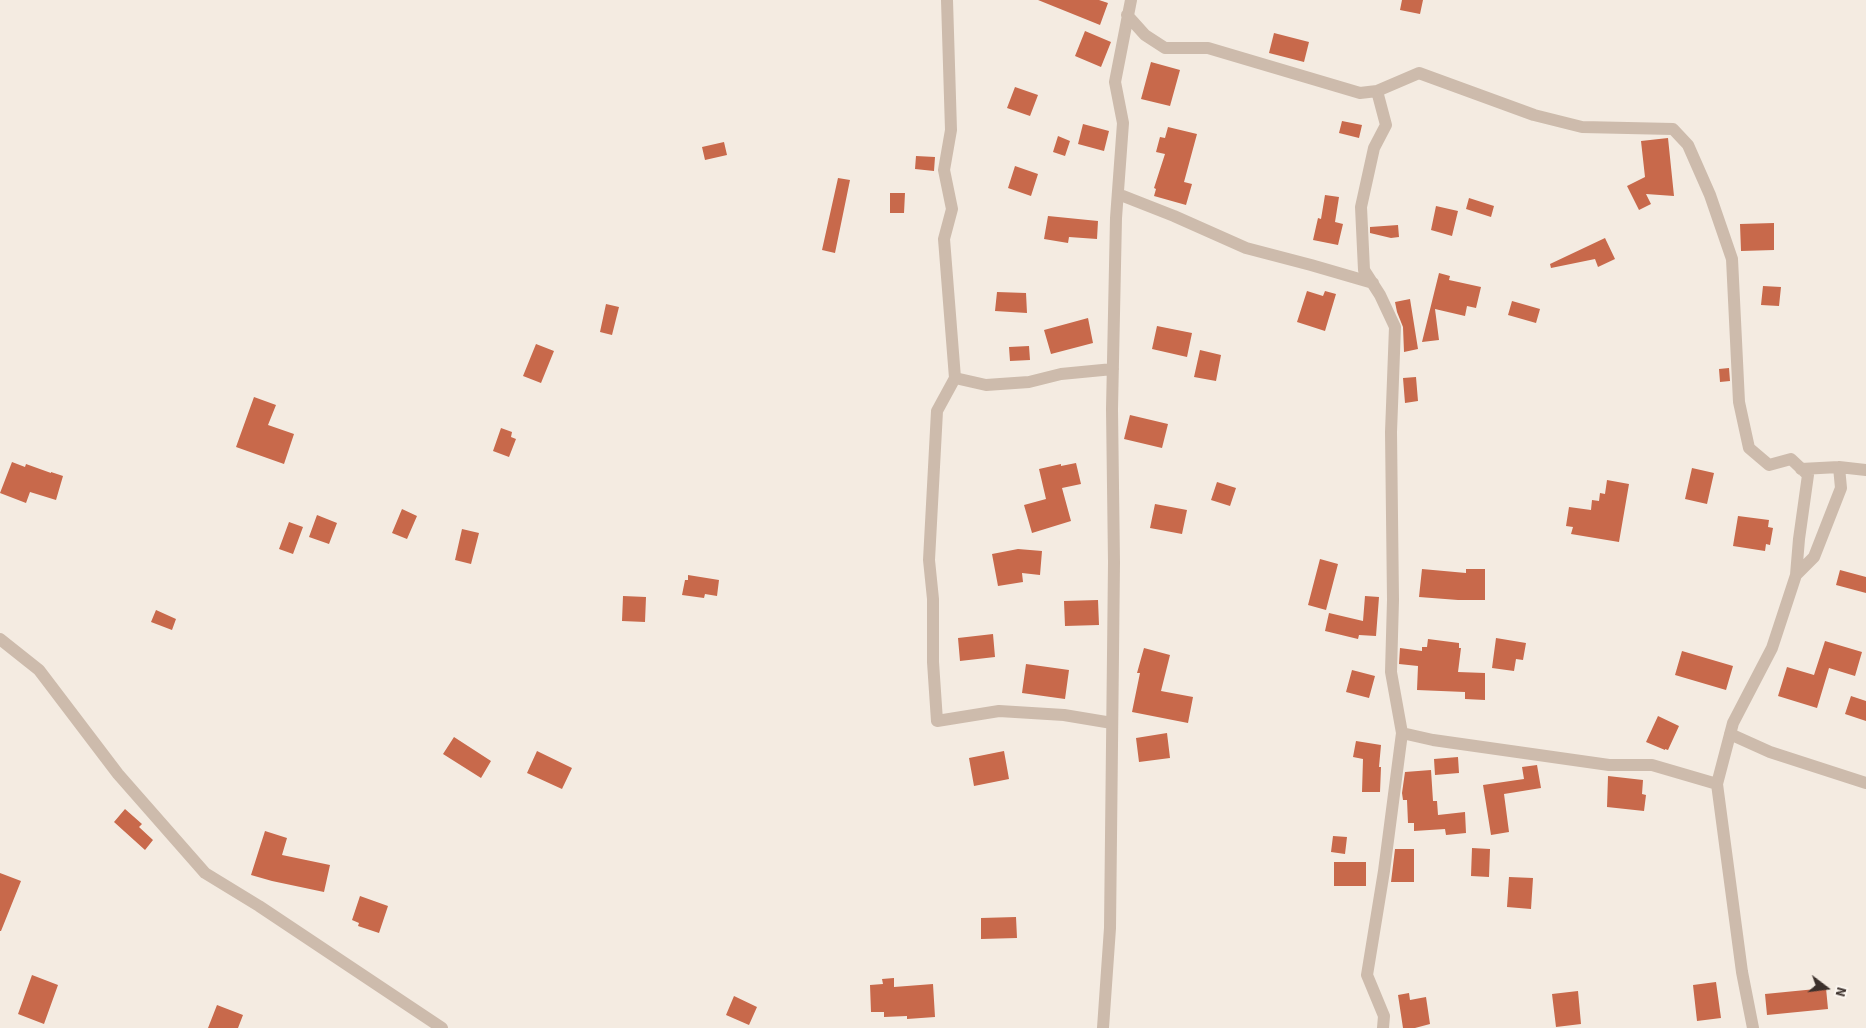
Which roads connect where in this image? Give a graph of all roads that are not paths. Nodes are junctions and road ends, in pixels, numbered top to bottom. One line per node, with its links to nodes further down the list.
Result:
1 (946, 0): 8 (street)
2 (1131, 0): 3 (street)
3 (1127, 14): 4 (street); 5 (street)
4 (1377, 91): 6 (street); 10 (street)
5 (1118, 194): 6 (street); 7 (street)
6 (1373, 284): 15 (street)
7 (1113, 369): 8 (street); 14 (street)
8 (955, 378): 14 (street)
9 (1839, 467): 10 (street); 11 (street); 12 (street)
10 (1801, 469): 12 (street)
11 (1866, 470)
12 (1796, 575): 16 (street)
13 (0, 639): 19 (street)
14 (1112, 723): 20 (street)
15 (1402, 734): 18 (street); 21 (street)
16 (1730, 734): 17 (street); 18 (street)
17 (1866, 783)
18 (1717, 784): 22 (street)
19 (442, 1028)
20 (1102, 1028)
21 (1383, 1028)
22 (1753, 1028)

